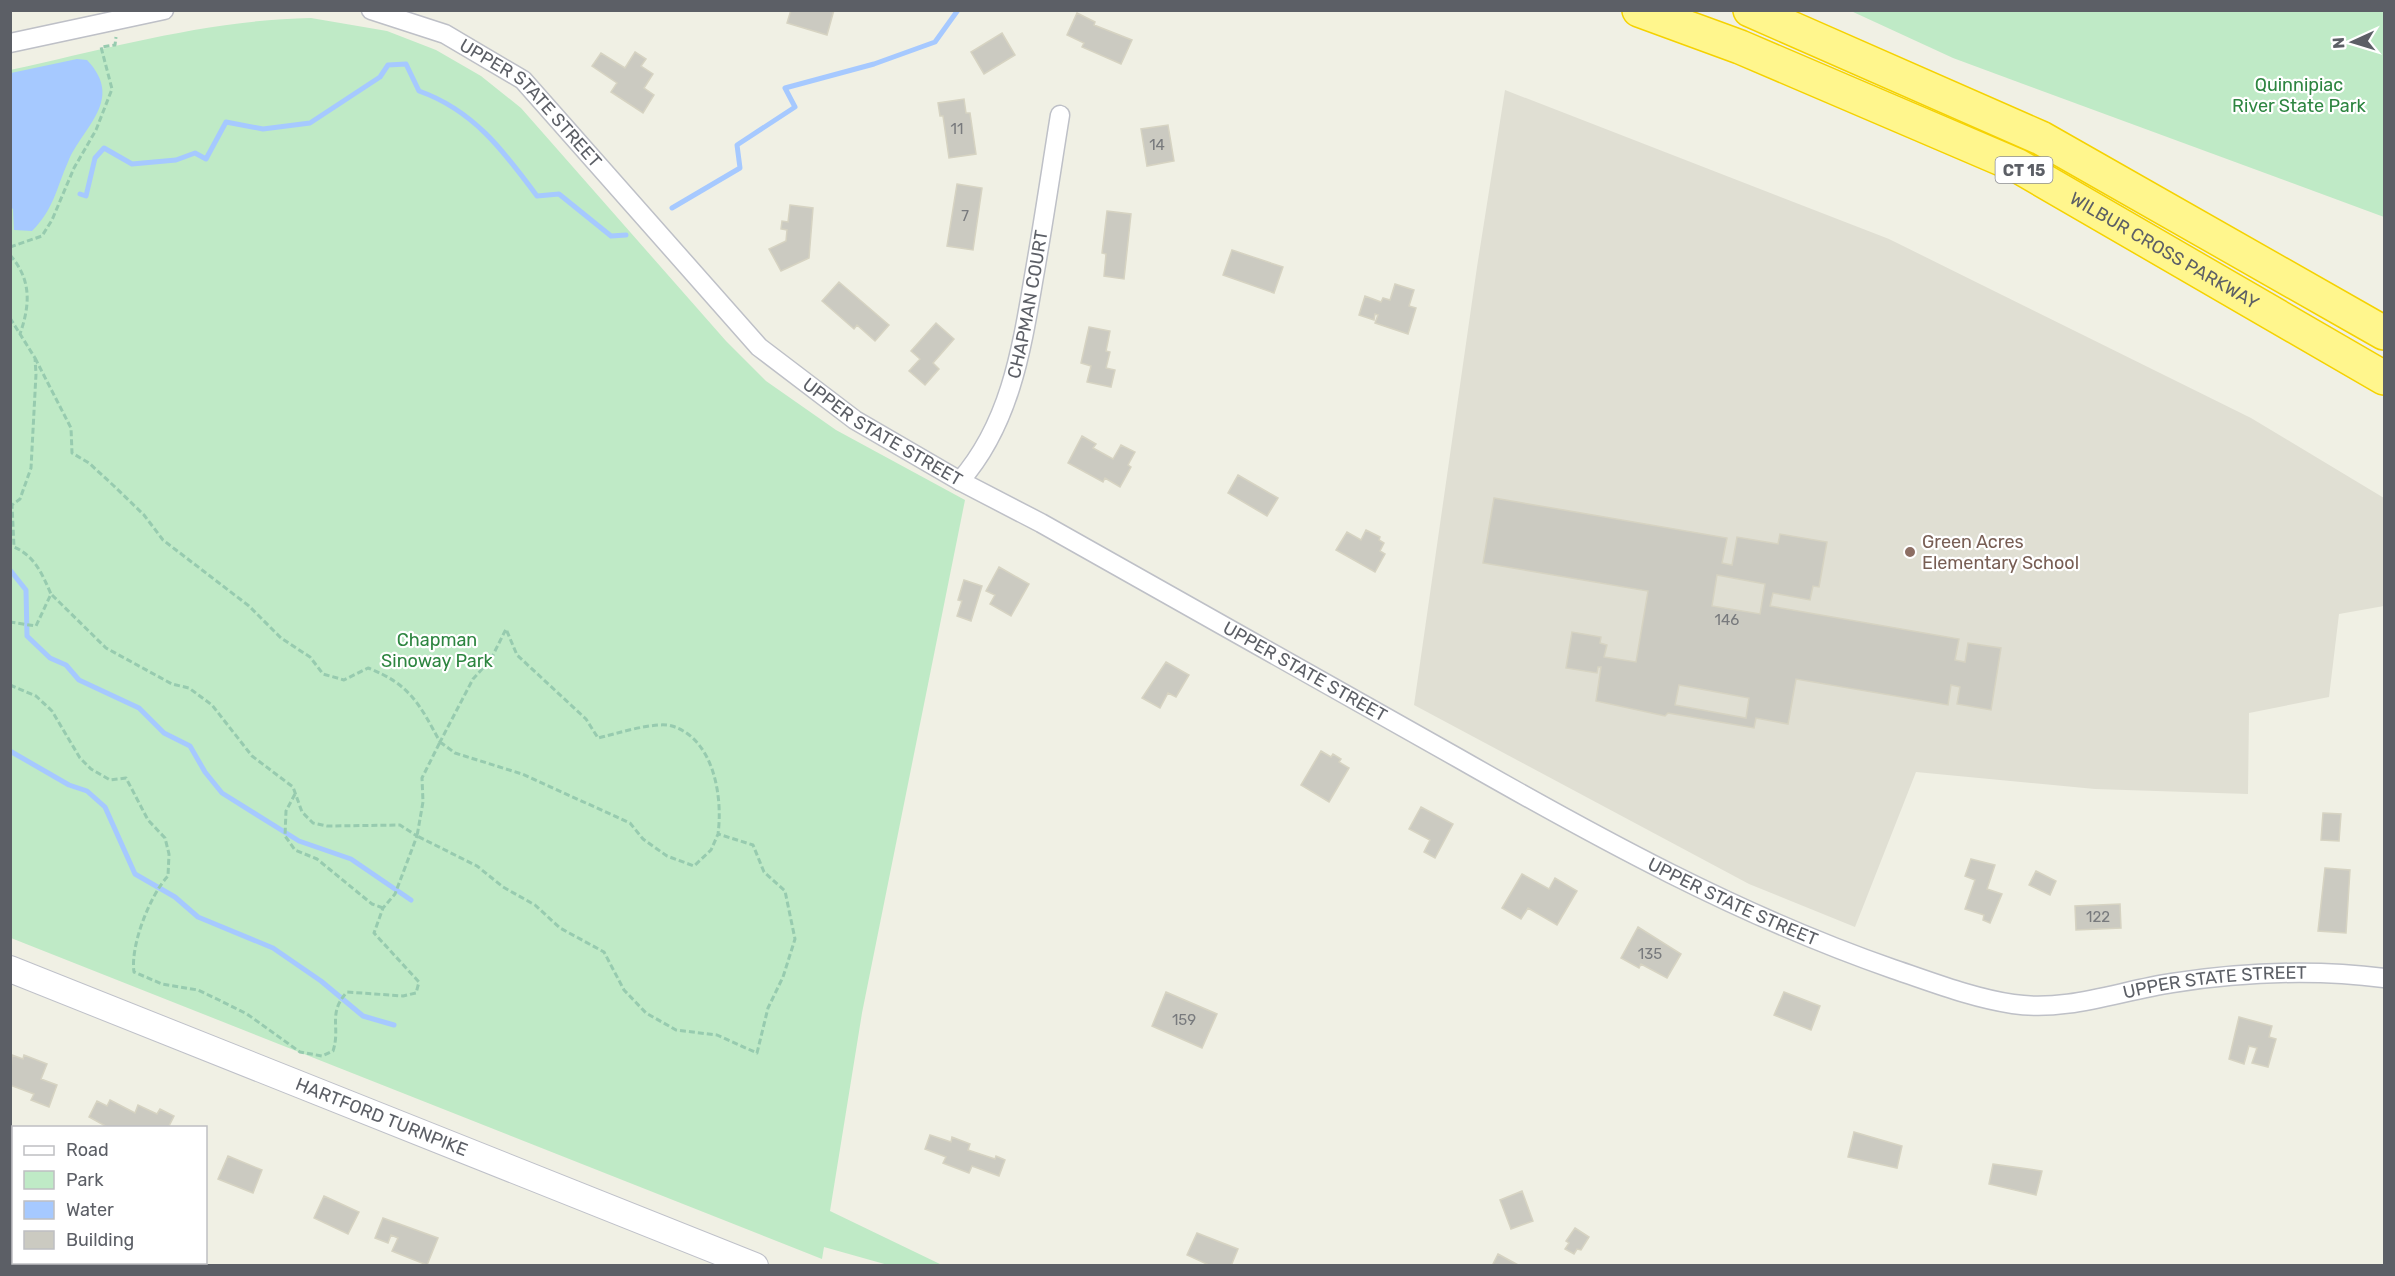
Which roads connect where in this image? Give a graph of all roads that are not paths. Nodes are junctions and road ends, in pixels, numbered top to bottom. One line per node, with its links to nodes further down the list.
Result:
1 (164, 10): 5 (street)
2 (371, 10): 9 (street, UPPER STATE STREET)
3 (1639, 10): 8 (highway, WILBUR CROSS PARKWAY / CT 15)
4 (1750, 10): 7 (highway, WILBUR CROSS PARKWAY / CT 15)
5 (10, 43)
6 (1060, 115): 9 (street, CHAPMAN COURT)
7 (2385, 333)
8 (2385, 378)
9 (960, 481): 11 (street, UPPER STATE STREET)
10 (10, 969): 12 (main road, HARTFORD TURNPIKE)
11 (2385, 978)
12 (755, 1266)

